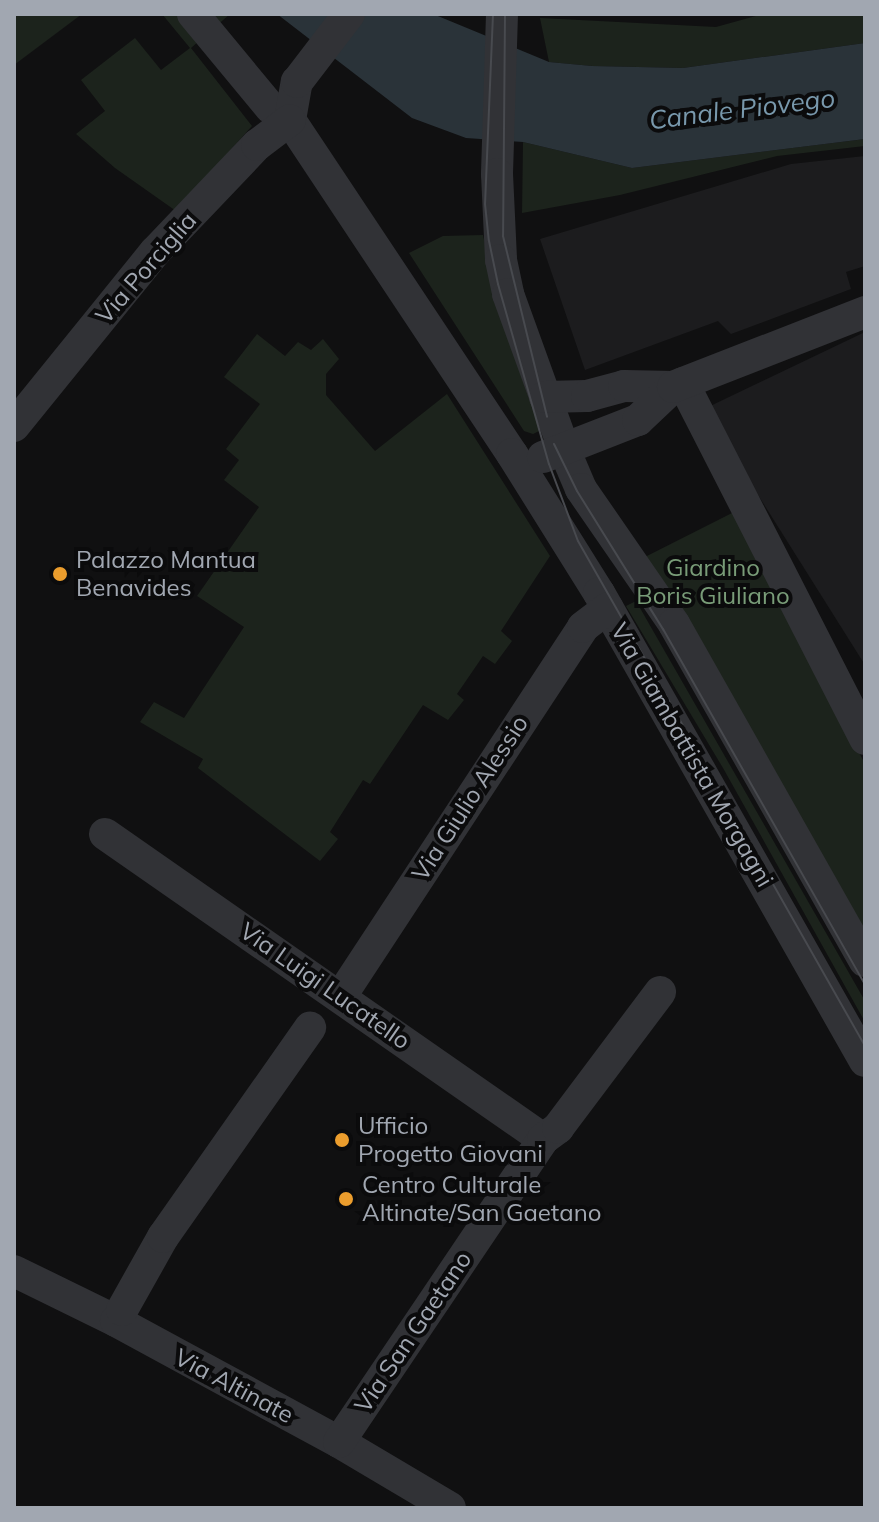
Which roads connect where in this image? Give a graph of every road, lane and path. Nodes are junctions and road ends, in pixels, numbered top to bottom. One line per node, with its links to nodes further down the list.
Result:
1 (193, 14): 4 (street, Via Giambattista Morgagni)
2 (349, 14): 4 (street)
3 (502, 14): 7 (street, Via Giambattista Morgagni)
4 (280, 114): 8 (street, Via Porciglia); 10 (street, Via Giambattista Morgagni)
5 (853, 317): 6 (street)
6 (678, 385): 7 (street); 9 (street); 12 (street)
7 (545, 397): 9 (street, Via Giambattista Morgagni)
8 (14, 426)
9 (564, 449): 10 (street); 15 (street, Via Giambattista Morgagni)
10 (512, 454): 11 (street, Via Giambattista Morgagni)
11 (608, 608): 17 (street, Via Giulio Alessio); 18 (street, Via Giambattista Morgagni)
12 (854, 702): 13 (street)
13 (865, 739)
14 (105, 834): 17 (street, Via Luigi Lucatello)
15 (865, 961)
16 (660, 992): 19 (street, Via San Gaetano)
17 (324, 1012): 19 (street, Via Luigi Lucatello); 21 (street, Via Giulio Alessio)
18 (865, 1061)
19 (543, 1139): 22 (street, Via San Gaetano)
20 (14, 1271): 22 (street, Via Altinate)
21 (122, 1310)
22 (339, 1442): 23 (street, Via Altinate)
23 (450, 1508)

